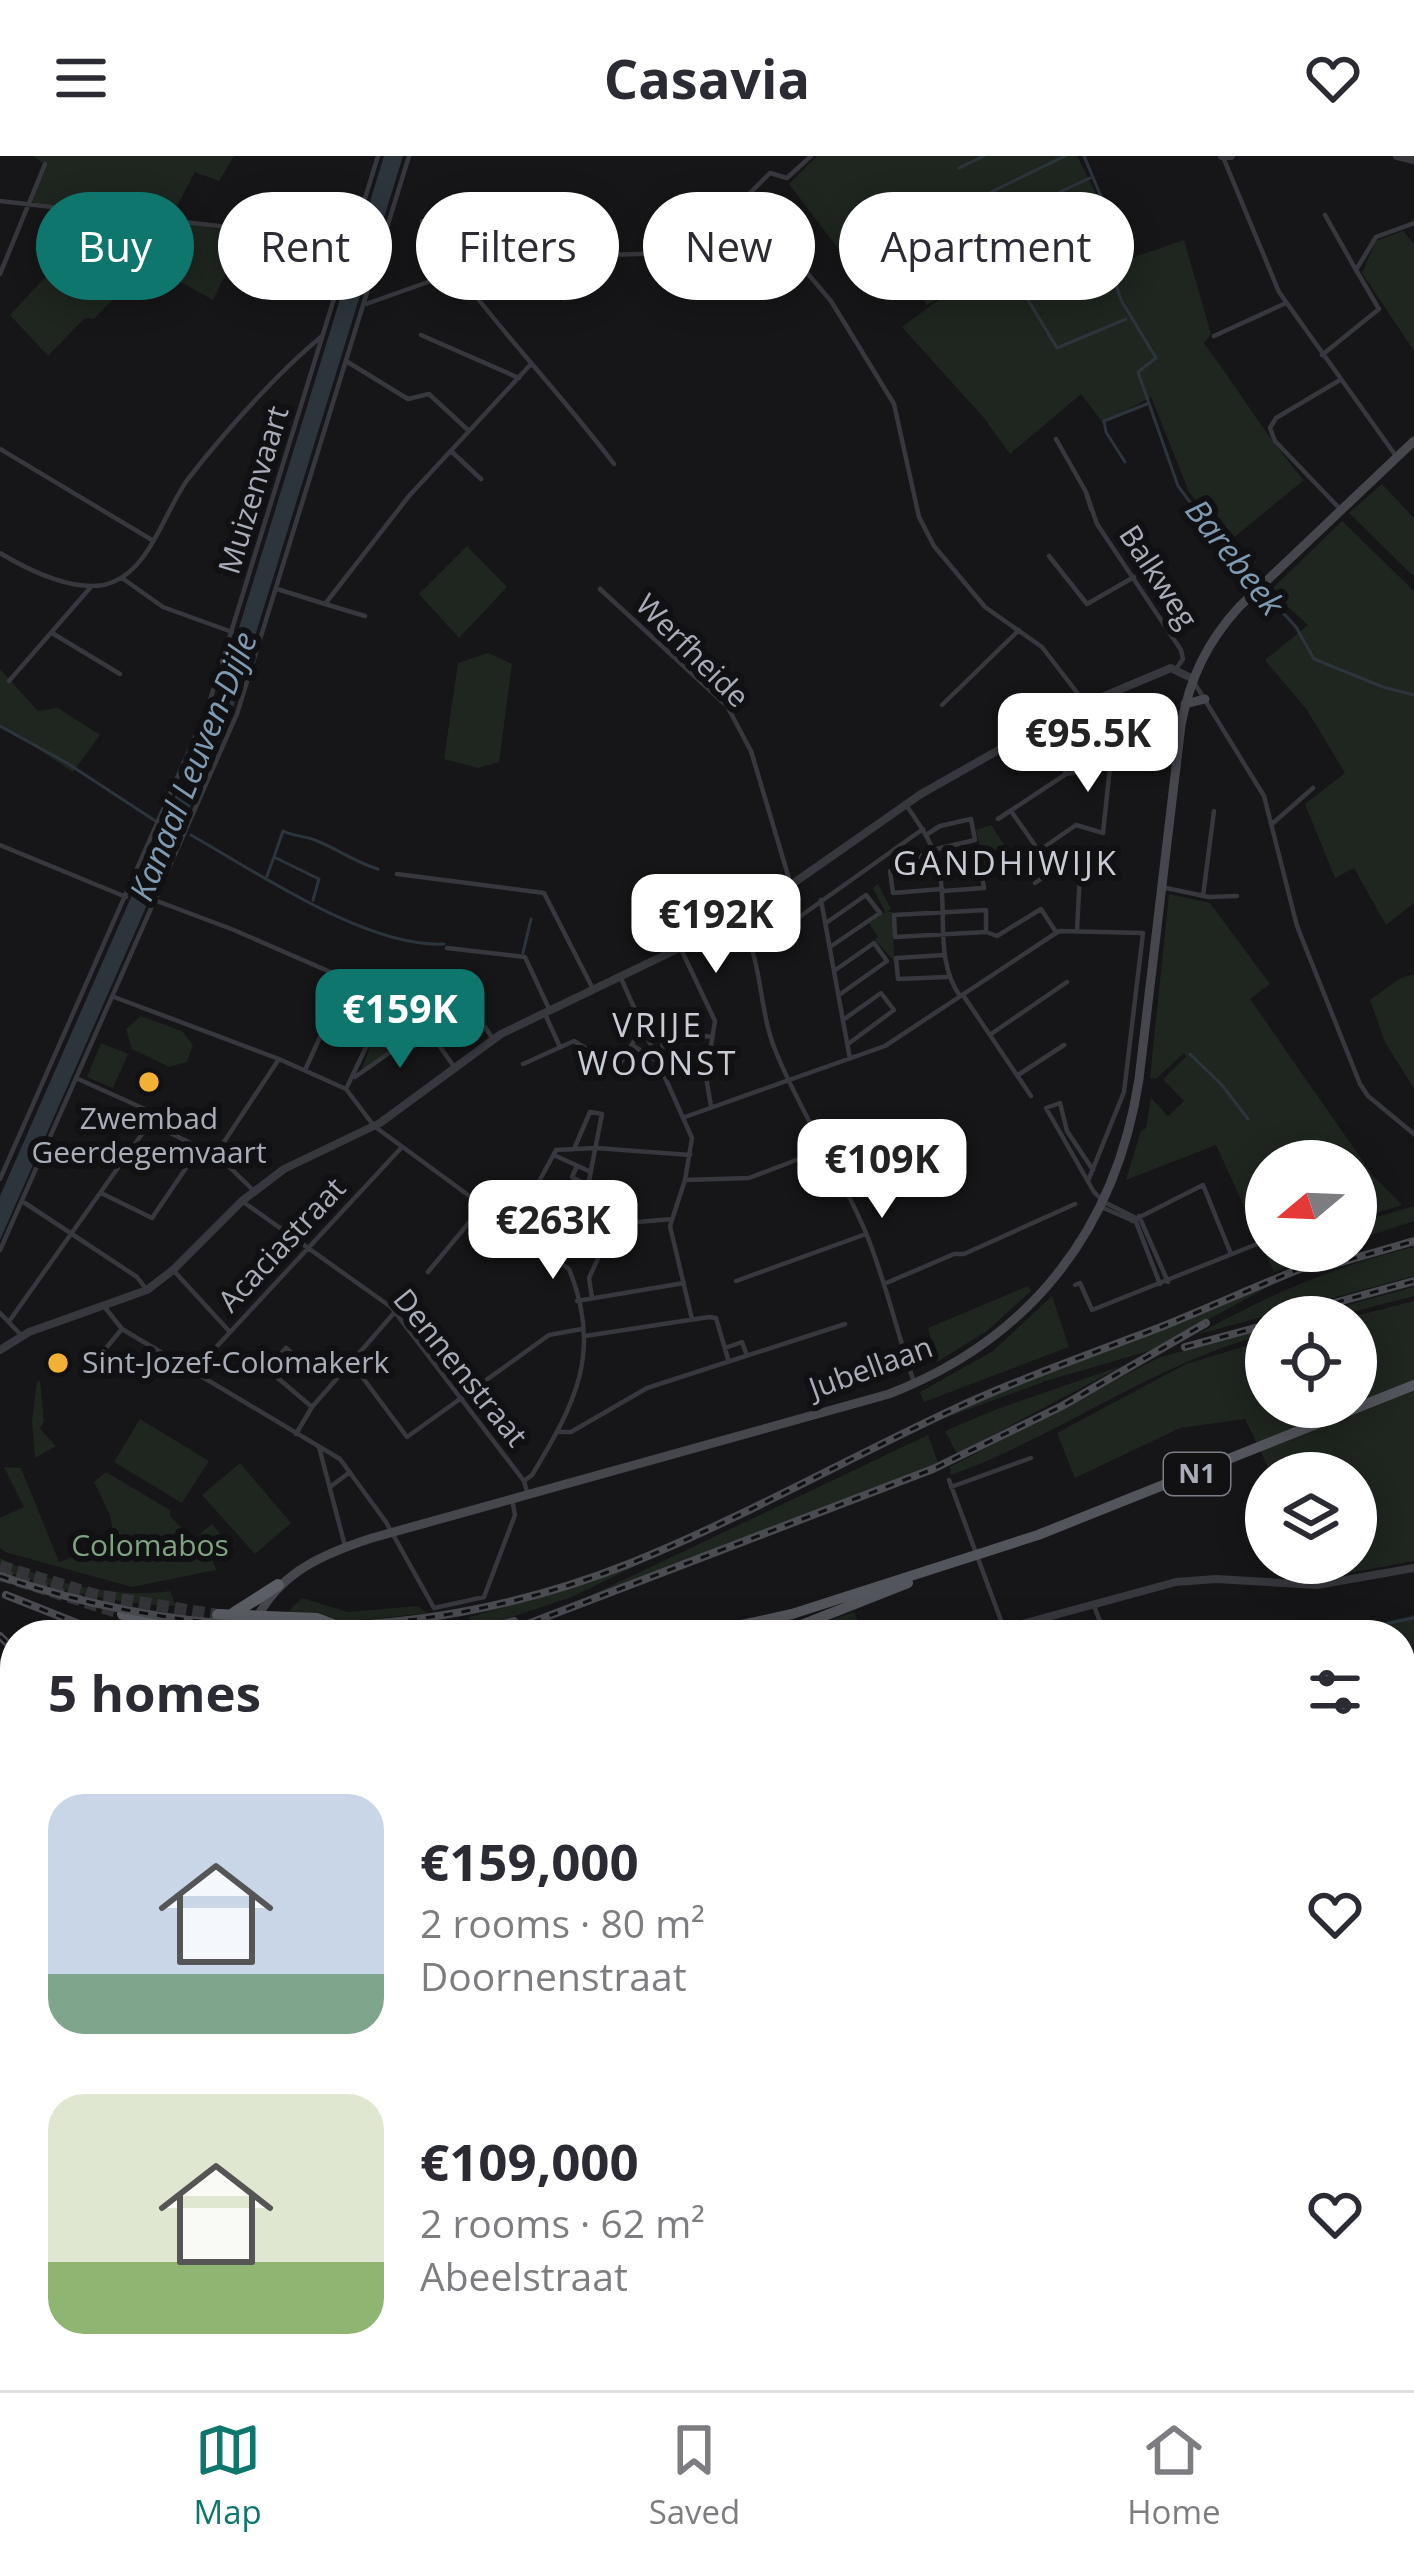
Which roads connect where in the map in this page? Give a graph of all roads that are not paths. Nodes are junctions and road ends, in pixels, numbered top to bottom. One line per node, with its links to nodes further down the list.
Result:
1 (378, 156): 8 (street, Muizenvaart)
2 (409, 156): 22 (street)
3 (811, 156): 9 (street)
4 (1225, 156): 21 (street)
5 (1397, 156): 6 (street)
6 (1414, 160)
7 (46, 164): 11 (street)
8 (367, 192)
9 (751, 192)
10 (0, 200): 11 (street)
11 (27, 206): 14 (street); 16 (street)
12 (1325, 215): 15 (street)
13 (1414, 223): 15 (street)
14 (218, 225)
15 (1356, 270): 26 (street)
16 (0, 274)
17 (815, 279): 50 (street)
18 (416, 287): 22 (street)
19 (334, 300): 24 (street, Muizenvaart)
20 (480, 300): 28 (street)
21 (1286, 303): 25 (street); 26 (street)
22 (363, 305): 27 (street)
23 (421, 335): 29 (street)
24 (323, 336): 40 (street); 52 (street, Muizenvaart)
25 (1214, 337)
26 (1322, 355): 30 (street)
27 (346, 361): 31 (street); 46 (street)
28 (532, 364): 29 (street); 37 (street)
29 (519, 378): 31 (street)
30 (1340, 380): 36 (street); 39 (street)
31 (469, 431): 35 (street)
32 (1056, 439): 43 (street, Balkweg)
33 (1414, 441): 36 (main road, Jubellaan)
34 (0, 448): 40 (street)
35 (451, 451): 38 (street); 48 (street)
36 (1397, 456): 39 (main road, Jubellaan)
37 (614, 464)
38 (481, 479)
39 (1342, 511): 55 (main road, Jubellaan)
40 (152, 540): 44 (street)
41 (0, 553): 45 (street)
42 (1048, 556): 43 (street)
43 (1134, 577): 53 (street, Balkweg)
44 (122, 578): 45 (street); 52 (street)
45 (90, 587): 51 (street)
46 (275, 588): 48 (street); 86 (street)
47 (599, 589): 80 (street, Werfheide)
48 (325, 604): 49 (street)
49 (365, 616)
50 (1019, 630): 58 (street); 60 (street)
51 (52, 632): 54 (street); 56 (street)
52 (232, 632): 85 (street, Muizenvaart)
53 (1176, 668): 55 (street); 58 (street)
54 (120, 674)
55 (1193, 679): 57 (street); 59 (main road, Jubellaan)
56 (9, 681)
57 (1205, 699): 59 (main road); 70 (street)
58 (1088, 702): 61 (street); 63 (street)
59 (1185, 704): 81 (main road, Jubellaan)
60 (942, 705)
61 (1046, 723): 64 (street); 66 (street)
62 (1153, 765): 63 (street)
63 (1110, 766): 64 (street); 74 (street)
64 (1066, 775): 67 (street)
65 (1313, 788): 70 (street)
66 (904, 803): 71 (street); 80 (street)
67 (1011, 810): 69 (street); 74 (street)
68 (1214, 811): 83 (street)
69 (998, 819)
70 (1271, 825): 139 (street)
71 (924, 832): 73 (street); 73 (street); 87 (street)
72 (0, 845): 85 (street)
73 (933, 849): 76 (street); 77 (street)
74 (1039, 850): 75 (street)
75 (1021, 863)
76 (939, 866): 77 (street); 82 (street); 82 (street)
77 (903, 869): 82 (street)
78 (397, 874): 105 (street)
79 (1035, 883): 92 (street)
80 (790, 884): 89 (street)
81 (1161, 887): 83 (street); 159 (main road, Jubellaan)
82 (942, 890): 88 (street)
83 (1203, 896): 84 (street)
84 (1237, 896)
85 (126, 897): 151 (street, Muizenvaart)
86 (157, 901): 103 (street); 108 (street)
87 (821, 901): 90 (street); 91 (street)
88 (943, 912): 93 (street); 95 (street); 95 (street)
89 (740, 919): 96 (street); 132 (street)
90 (794, 920)
91 (826, 923): 97 (street); 97 (street)
92 (1077, 931): 94 (street); 149 (street)
93 (986, 932): 94 (street); 95 (street)
94 (1056, 932): 107 (street)
95 (944, 934): 99 (street)
96 (680, 947): 101 (street); 117 (street)
97 (830, 947): 100 (street)
98 (447, 948): 110 (street)
99 (945, 955): 102 (street); 102 (street)
100 (834, 971): 106 (street); 106 (street)
101 (620, 976): 105 (street); 114 (street)
102 (946, 977): 107 (street)
103 (347, 978): 109 (street); 128 (street)
104 (1067, 982): 116 (street)
105 (593, 989): 110 (street)
106 (839, 995): 112 (street)
107 (961, 995): 116 (street); 124 (street)
108 (114, 997): 123 (street); 130 (street)
109 (390, 997): 111 (street); 131 (street)
110 (548, 1012): 118 (street); 122 (street)
111 (429, 1015): 113 (street); 118 (street)
112 (843, 1020): 119 (street); 119 (street)
113 (426, 1028): 127 (street); 131 (street)
114 (644, 1028): 115 (street); 120 (street); 125 (street)
115 (664, 1030): 117 (street); 125 (street)
116 (991, 1034): 129 (street)
117 (712, 1036): 135 (street)
118 (493, 1039): 127 (street)
119 (848, 1044): 124 (street)
120 (631, 1045): 122 (street); 125 (street)
121 (1064, 1045): 129 (street)
122 (560, 1047): 126 (street)
123 (279, 1059): 128 (street); 145 (street)
124 (850, 1059): 132 (street)
125 (659, 1063): 137 (street)
126 (523, 1064)
127 (455, 1068): 138 (street)
128 (305, 1070): 133 (street)
129 (1018, 1075): 134 (street)
130 (79, 1079): 136 (street); 157 (street)
131 (351, 1081): 133 (street)
132 (789, 1082): 135 (street); 144 (street)
133 (346, 1089): 138 (street)
134 (1031, 1096)
135 (711, 1106): 137 (street)
136 (154, 1117): 140 (street); 155 (street)
137 (685, 1117): 147 (street)
138 (374, 1126): 141 (street); 154 (street)
139 (1414, 1134)
140 (200, 1146): 145 (street); 155 (street)
141 (401, 1147): 160 (street); 166 (street, Acaciastraat)
142 (596, 1148): 143 (street); 143 (street); 147 (street); 150 (street)
143 (574, 1149): 146 (street)
144 (825, 1149): 152 (street); 165 (street)
145 (216, 1154): 154 (street)
146 (554, 1155): 148 (street); 163 (street)
147 (691, 1156): 152 (street)
148 (577, 1166): 150 (street); 150 (street)
149 (1093, 1170): 153 (street); 153 (street)
150 (591, 1172)
151 (0, 1179)
152 (685, 1180): 162 (street)
153 (1088, 1181): 159 (street)
154 (254, 1191): 156 (street)
155 (98, 1192): 164 (street)
156 (242, 1201): 166 (street, Dennenstraat); 170 (street)
157 (24, 1202): 164 (street); 168 (street)
158 (1075, 1204): 175 (street)
159 (1102, 1204): 161 (street); 198 (main road, Jubellaan)
160 (483, 1206): 163 (street); 171 (street)
161 (1135, 1217): 169 (street); 174 (street)
162 (672, 1219): 173 (street); 178 (street)
163 (514, 1228): 179 (street)
164 (70, 1233): 177 (street); 184 (street)
165 (866, 1234): 172 (street); 175 (street)
166 (308, 1248): 181 (street, Dennenstraat); 187 (street, Acaciastraat)
167 (1245, 1249): 169 (street)
168 (0, 1250)
169 (1231, 1254): 174 (street)
170 (173, 1270): 177 (street); 187 (street)
171 (428, 1272)
172 (736, 1280)
173 (684, 1283): 178 (street); 183 (street)
174 (1164, 1283): 176 (street)
175 (884, 1284): 198 (street)
176 (1075, 1285)
177 (147, 1290): 180 (street)
178 (592, 1298): 179 (street)
179 (578, 1301): 188 (street)
180 (104, 1305): 186 (street); 189 (street)
181 (395, 1312): 195 (street); 200 (street, Dennenstraat)
182 (0, 1313): 184 (street)
183 (692, 1319): 188 (street); 190 (street)
184 (10, 1320): 189 (street)
185 (845, 1324): 192 (street)
186 (122, 1329): 193 (street); 196 (street)
187 (230, 1332): 196 (street, Acaciastraat)
188 (584, 1333): 200 (street); 202 (street)
189 (22, 1336): 191 (street)
190 (725, 1348): 192 (street); 194 (street)
191 (0, 1350)
192 (746, 1353): 194 (street)
193 (98, 1358)
194 (728, 1359): 202 (street)
195 (351, 1362): 200 (street); 201 (street)
196 (193, 1372): 203 (street)
197 (276, 1377): 197 (street); 201 (street)
198 (914, 1384): 209 (main road, Jubellaan)
199 (1414, 1384): 213 (main road, N1)
200 (461, 1398): 207 (street, Dennenstraat)
201 (312, 1407): 203 (street)
202 (558, 1432): 207 (street)
203 (296, 1434): 204 (street)
204 (320, 1448): 206 (street); 208 (street)
205 (1031, 1458): 213 (street)
206 (350, 1472): 208 (street); 211 (street)
207 (524, 1481): 209 (street)
208 (328, 1488): 212 (street)
209 (528, 1495): 210 (main road, Jubellaan)
210 (512, 1499): 211 (main road, Jubellaan); 211 (street)
211 (391, 1534): 212 (main road, Jubellaan)
212 (345, 1546): 215 (main road, Jubellaan)
213 (977, 1556): 216 (main road, N1); 229 (street)
214 (1414, 1568): 217 (street)
215 (282, 1582): 220 (main road); 222 (highway); 223 (main road, Jubellaan)
216 (901, 1582): 219 (main road, N1); 226 (main road, N1)
217 (1093, 1603): 230 (street); 231 (street)
218 (123, 1614): 221 (highway)
219 (826, 1615): 227 (main road, N1); 228 (main road)
220 (296, 1617): 224 (highway); 225 (highway)
221 (156, 1620)
222 (231, 1620)
223 (257, 1620)
224 (284, 1620)
225 (316, 1620)
226 (773, 1620)
227 (814, 1620)
228 (824, 1620)
229 (1000, 1620)
230 (1037, 1620)
231 (1099, 1620)

